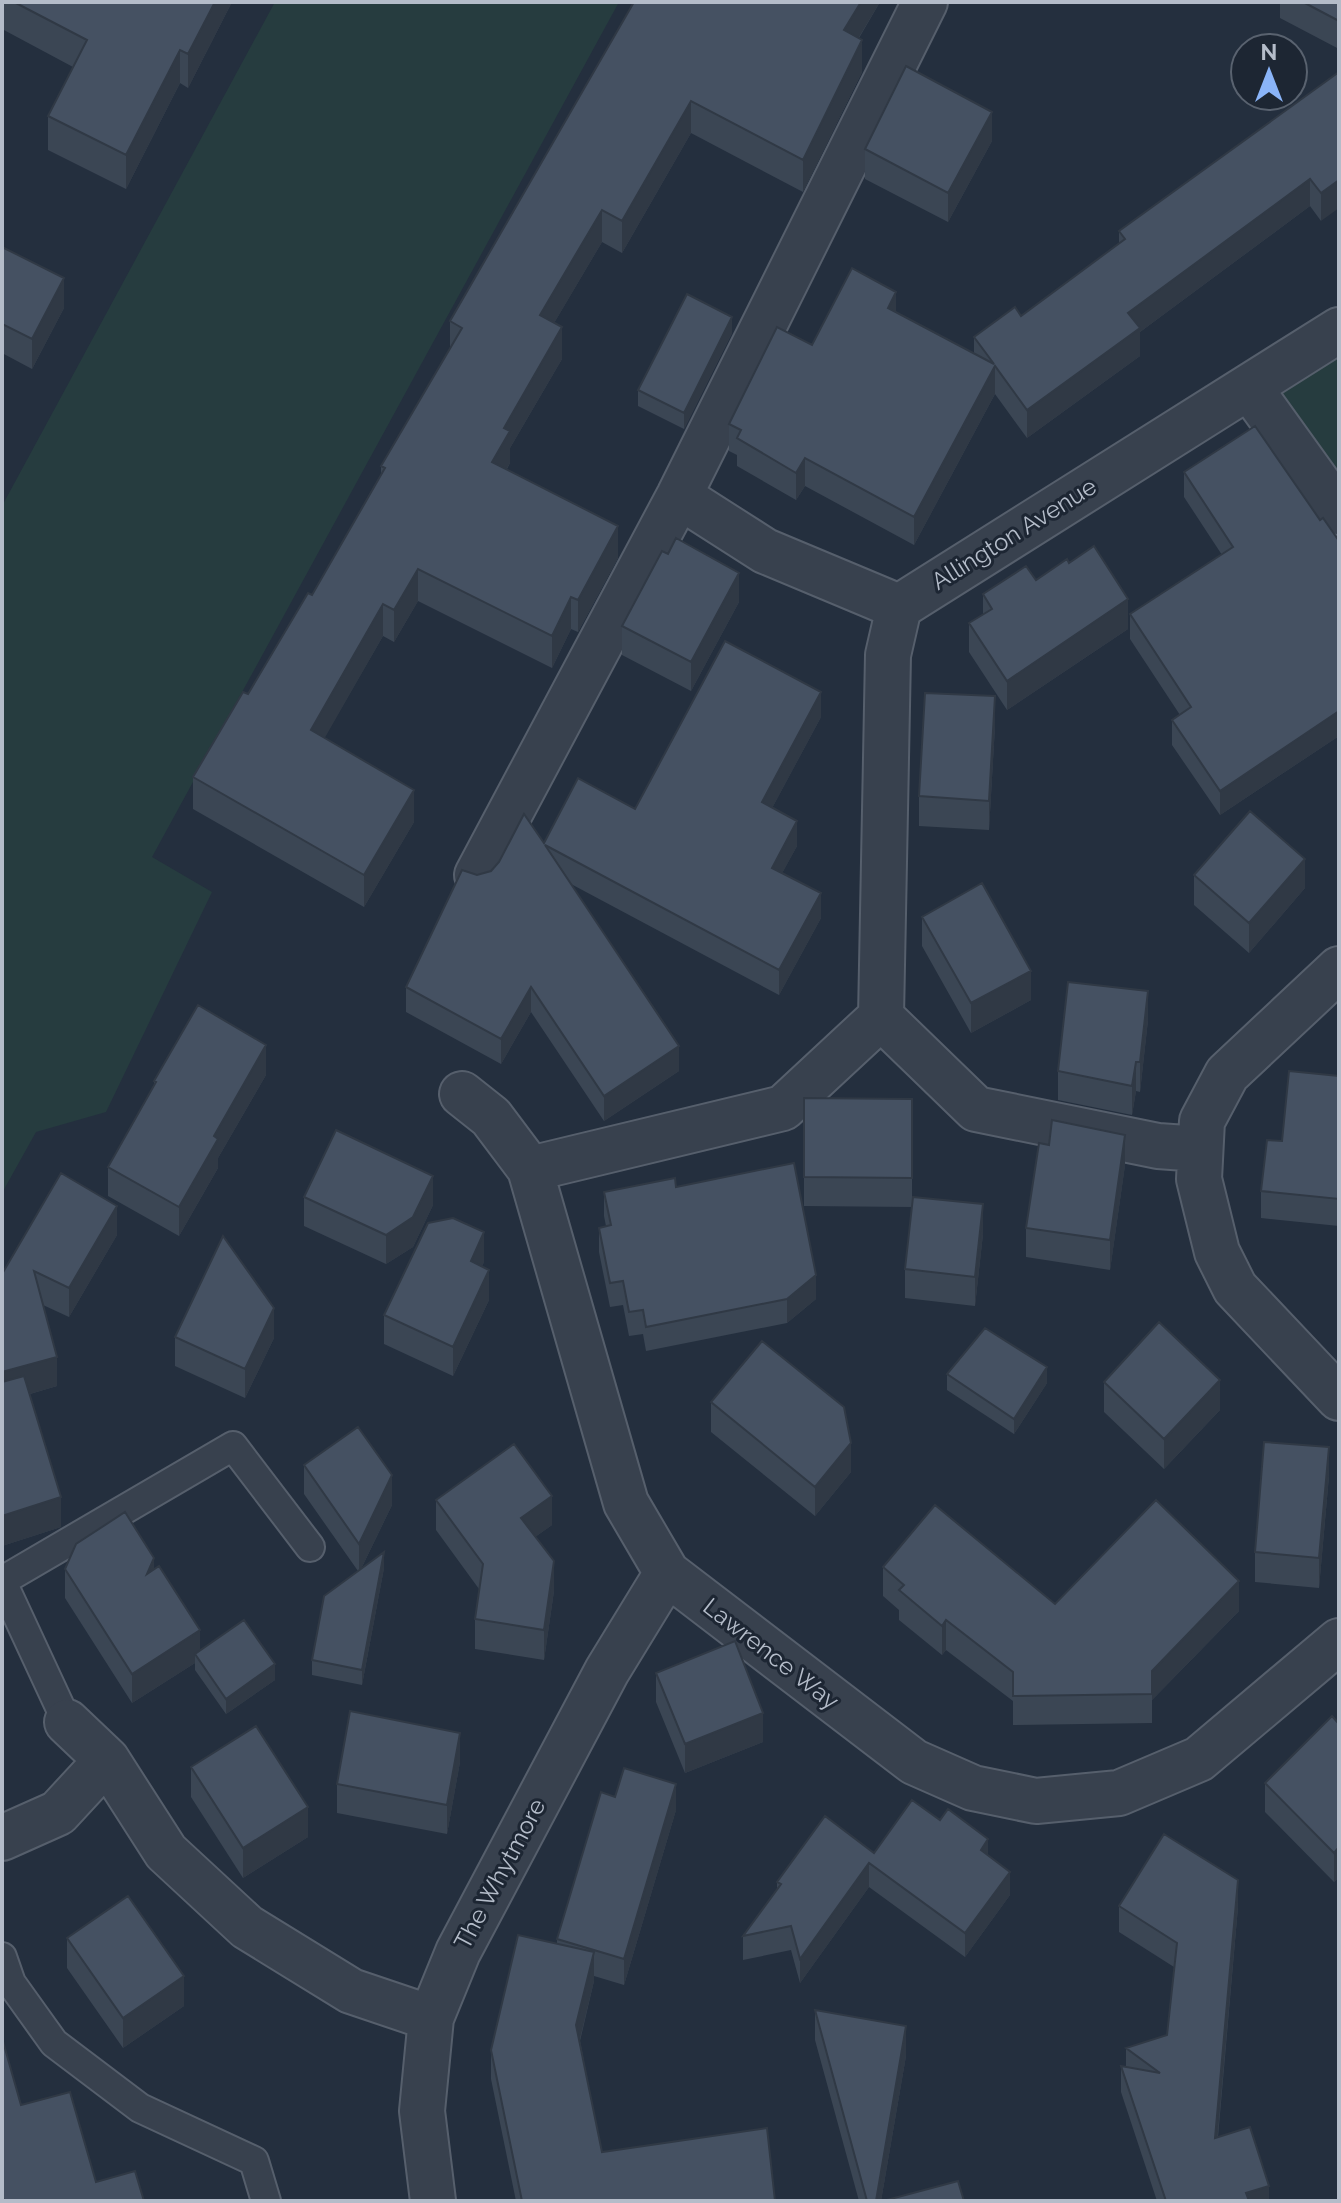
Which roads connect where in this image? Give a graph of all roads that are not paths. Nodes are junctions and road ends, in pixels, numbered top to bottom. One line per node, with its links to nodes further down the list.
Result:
1 (925, 2): 4 (street)
2 (1339, 330): 3 (street, Allington Avenue)
3 (1249, 387): 5 (street); 6 (street, Allington Avenue)
4 (679, 496): 6 (street); 7 (street)
5 (1339, 512)
6 (899, 607): 9 (street)
7 (477, 875)
8 (1339, 969): 11 (street)
9 (881, 1017): 11 (street); 12 (street)
10 (462, 1094): 12 (street, Lawrence Way)
11 (1200, 1149): 13 (street)
12 (530, 1169): 15 (street, Lawrence Way)
13 (1339, 1398)
14 (310, 1547): 16 (lane)
15 (667, 1573): 17 (street, Lawrence Way); 22 (street, The Whytmore)
16 (2, 1581): 18 (lane)
17 (1339, 1641)
18 (67, 1722): 19 (street)
19 (107, 1760): 20 (street); 22 (street)
20 (2, 1838)
21 (2, 1957): 23 (lane)
22 (431, 2018): 24 (street, The Whytmore)
23 (266, 2201)
24 (433, 2201)

